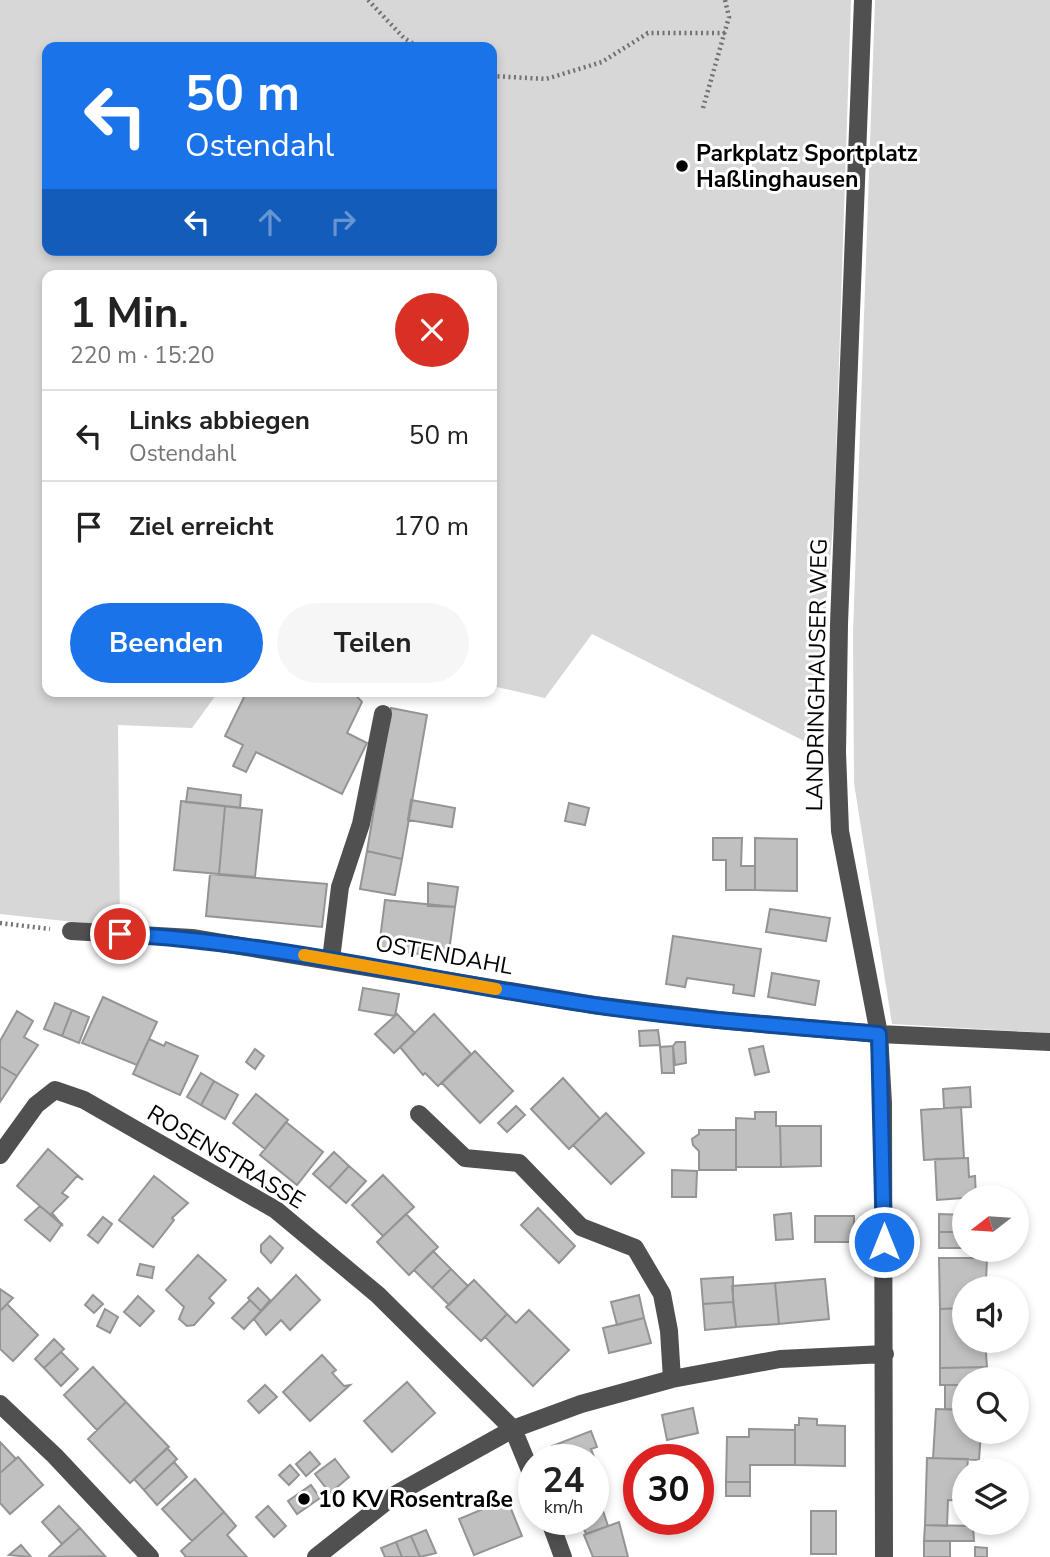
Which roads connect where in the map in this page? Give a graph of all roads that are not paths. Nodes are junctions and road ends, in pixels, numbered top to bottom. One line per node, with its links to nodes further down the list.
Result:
1 (863, 0): 5 (street, LANDRINGHAUSER WEG)
2 (383, 714): 4 (street)
3 (71, 931): 4 (street, OSTENDAHL)
4 (331, 959): 5 (street, OSTENDAHL)
5 (879, 1034): 6 (street, OSTENDAHL); 9 (street, LANDRINGHAUSER WEG)
6 (1050, 1042)
7 (419, 1114): 10 (street)
8 (0, 1155): 12 (street, ROSENSTRASSE)
9 (885, 1354): 10 (street); 18 (street, LANDRINGHAUSER WEG)
10 (672, 1379): 12 (street)
11 (0, 1404): 15 (street)
12 (513, 1429): 13 (street); 16 (street)
13 (519, 1444)
14 (556, 1535): 17 (street)
15 (150, 1557)
16 (316, 1557)
17 (564, 1557)
18 (884, 1557)

